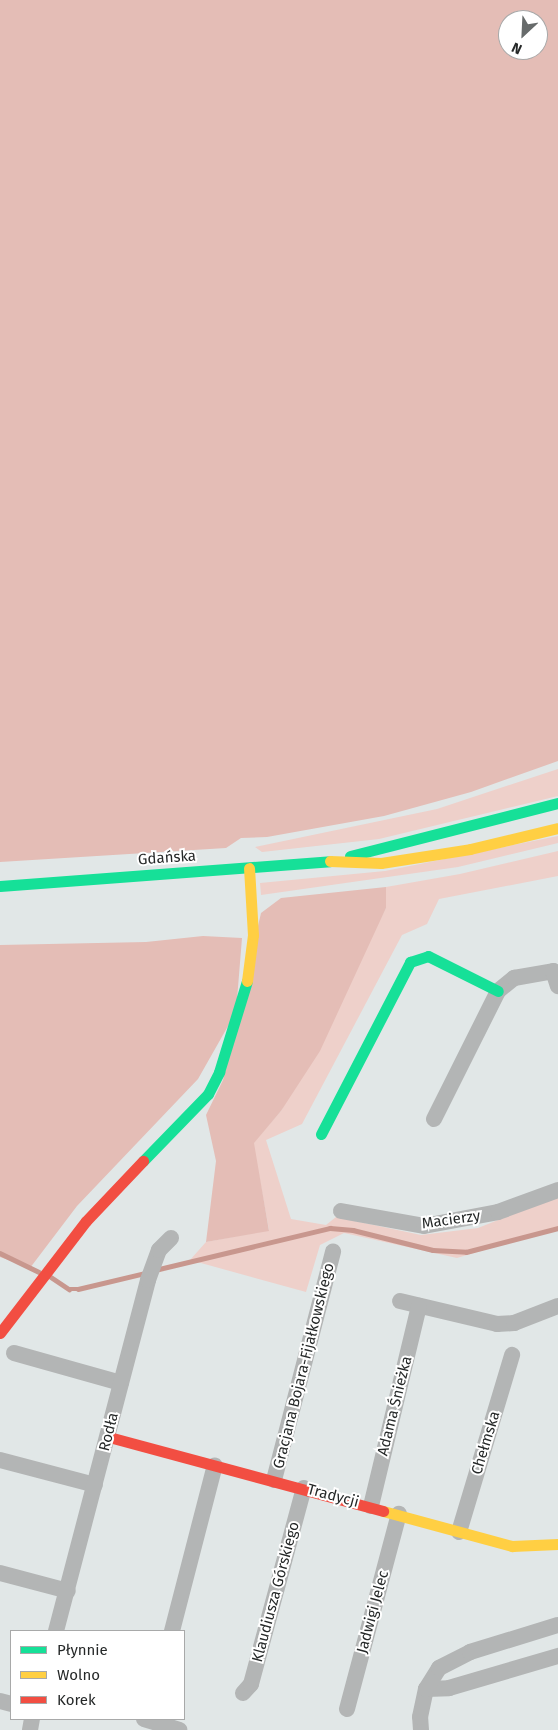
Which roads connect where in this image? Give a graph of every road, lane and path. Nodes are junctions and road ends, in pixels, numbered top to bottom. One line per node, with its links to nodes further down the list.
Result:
1 (558, 804): 3 (street, Gdańska)
2 (558, 828): 3 (street, Gdańska)
3 (337, 860): 4 (street, Gdańska)
4 (249, 868): 5 (street, Gdańska); 17 (street)
5 (0, 886)
6 (556, 975): 7 (street)
7 (498, 991): 8 (street); 9 (street)
8 (434, 1120)
9 (321, 1134)
10 (558, 1190): 11 (street, Macierzy)
11 (341, 1211)
12 (171, 1238): 20 (street, Rodła)
13 (333, 1252): 24 (street, Gracjana Bojara-Fijałkowskiego)
14 (400, 1301): 15 (street)
15 (419, 1306): 16 (street); 27 (street, Adama Śnieżka)
16 (558, 1306)
17 (0, 1333)
18 (14, 1353): 20 (street)
19 (512, 1355): 29 (street, Chełmska)
20 (121, 1383): 21 (street, Rodła)
21 (108, 1437): 23 (street, Tradycji); 25 (street, Rodła)
22 (0, 1460): 25 (street)
23 (215, 1464): 24 (street, Tradycji); 35 (street)
24 (274, 1480): 26 (street, Tradycji)
25 (96, 1485): 32 (street, Rodła)
26 (304, 1488): 27 (street, Tradycji); 38 (street, Klaudiusza Górskiego)
27 (371, 1506): 28 (street, Tradycji)
28 (399, 1514): 29 (street, Tradycji); 39 (street, Jadwigi Jelec)
29 (453, 1534): 30 (street, Tradycji)
30 (558, 1544)
31 (0, 1573): 32 (street)
32 (68, 1591): 34 (street, Rodła)
33 (558, 1625): 37 (street)
34 (56, 1630)
35 (172, 1630)
36 (558, 1656): 37 (street)
37 (426, 1689): 42 (street)
38 (243, 1693)
39 (347, 1709)
40 (147, 1720): 41 (street)
41 (179, 1730)
42 (421, 1730)

